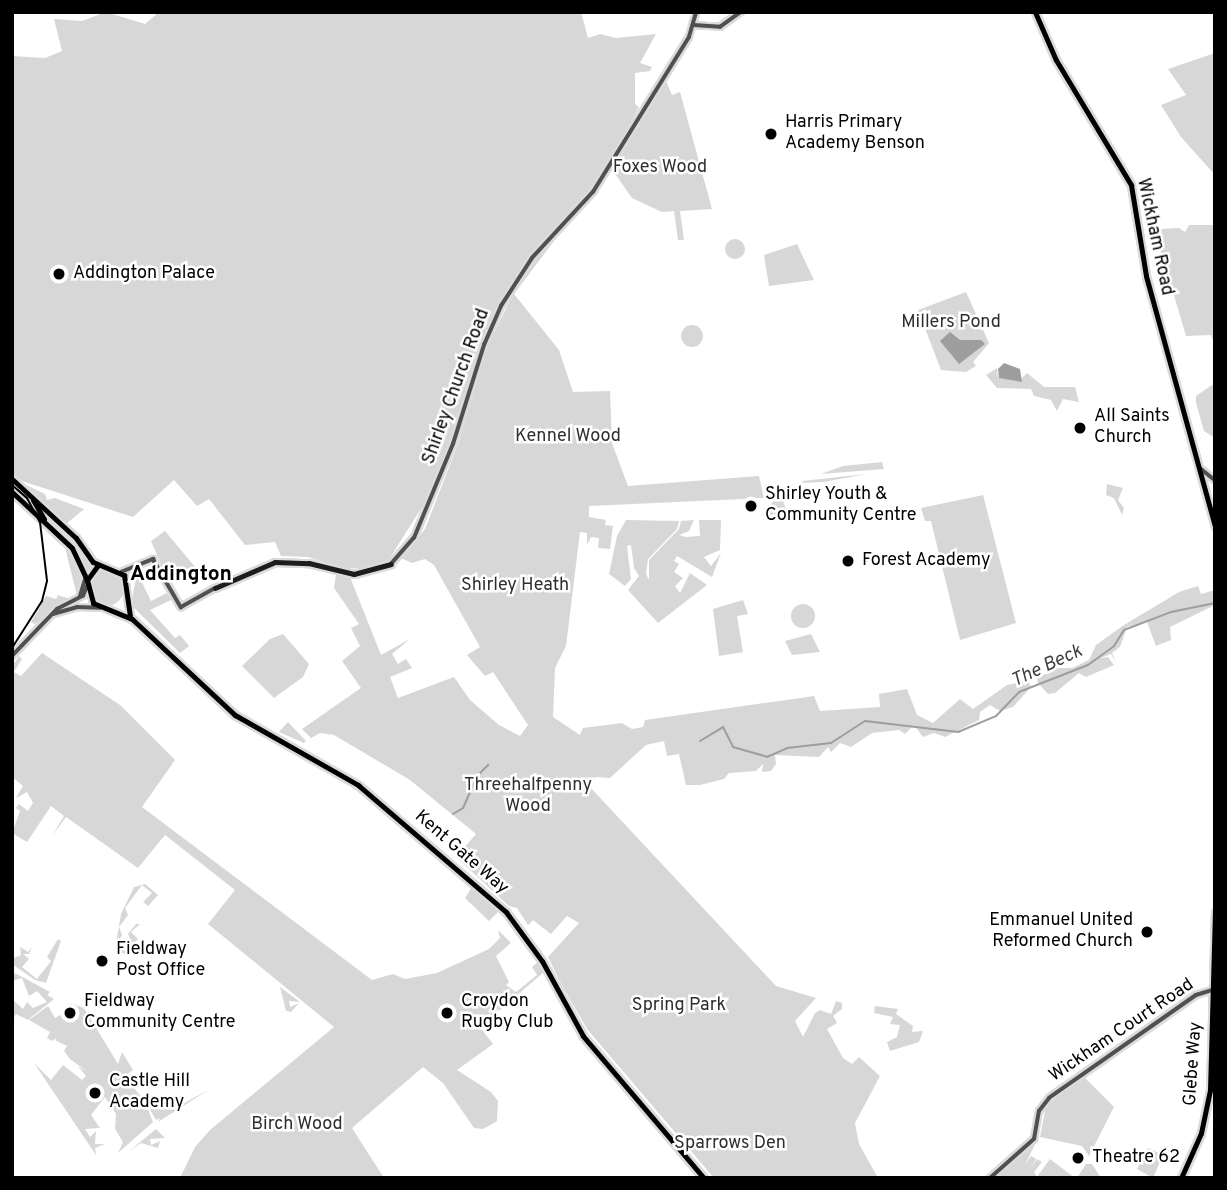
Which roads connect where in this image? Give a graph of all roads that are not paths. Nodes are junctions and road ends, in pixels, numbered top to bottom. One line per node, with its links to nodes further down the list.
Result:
1 (696, 12): 4 (street, Shirley Church Road)
2 (741, 12): 4 (street)
3 (1035, 12): 5 (main road, Wickham Road)
4 (694, 25): 13 (street, Shirley Church Road)
5 (1200, 468): 7 (street); 10 (main road, Wickham Road)
6 (12, 479): 9 (main road)
7 (1215, 480)
8 (12, 492): 11 (main road)
9 (30, 494): 11 (main road); 14 (main road)
10 (1211, 495): 12 (main road, Wickham Road)
11 (44, 519): 16 (main road)
12 (1215, 526)
13 (391, 564): 20 (main road)
14 (98, 565): 17 (main road); 18 (main road)
15 (133, 569): 17 (street); 19 (street); 20 (street)
16 (85, 570): 18 (main road); 22 (street)
17 (119, 572): 19 (main road)
18 (87, 583): 22 (street); 23 (main road)
19 (127, 583): 21 (main road)
20 (215, 587)
21 (126, 593): 23 (main road); 25 (main road)
22 (79, 597): 24 (street)
23 (109, 608): 24 (street); 25 (main road, Kent Gate Way)
24 (49, 617): 26 (street)
25 (132, 619): 29 (main road, Kent Gate Way)
26 (12, 656)
27 (1215, 912): 28 (main road, Glebe Way)
28 (1213, 989): 30 (street, Wickham Court Road); 31 (main road, Glebe Way)
29 (704, 1178)
30 (990, 1178)
31 (1181, 1178)

